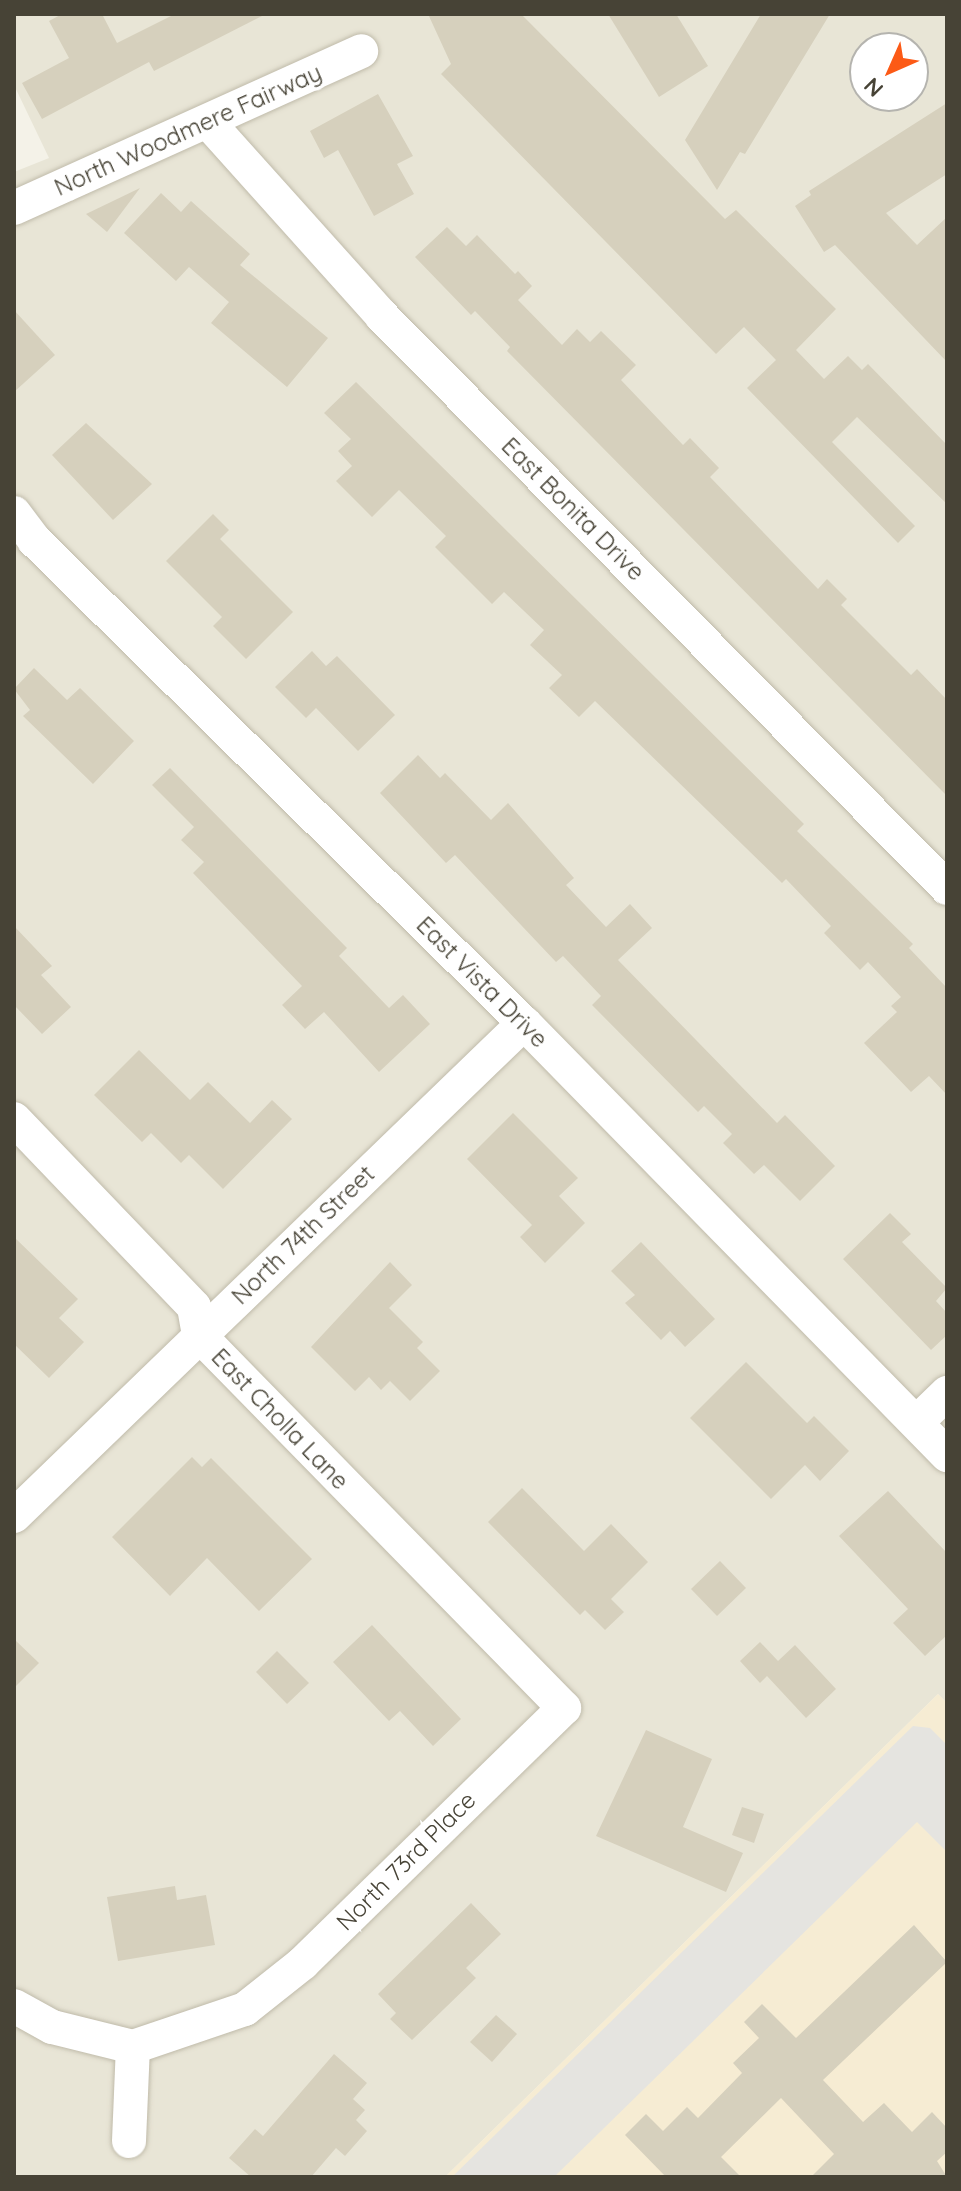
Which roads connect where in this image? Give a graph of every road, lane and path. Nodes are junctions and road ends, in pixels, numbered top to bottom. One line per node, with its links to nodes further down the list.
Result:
1 (361, 51): 2 (street, North Woodmere Fairway)
2 (208, 122): 3 (street, North Woodmere Fairway); 5 (street, East Bonita Drive)
3 (14, 208)
4 (14, 513): 6 (street, East Vista Drive)
5 (947, 888)
6 (524, 1023): 8 (street, North 74th Street); 10 (street, East Vista Drive)
7 (14, 1119): 8 (street, East Cholla Lane)
8 (199, 1335): 12 (street, North 74th Street); 13 (street, East Cholla Lane)
9 (947, 1393): 10 (street)
10 (917, 1422): 11 (street, East Vista Drive)
11 (947, 1455)
12 (14, 1516)
13 (564, 1708): 15 (street, North 73rd Place)
14 (14, 2006): 15 (street)
15 (133, 2047): 16 (street)
16 (129, 2141)

